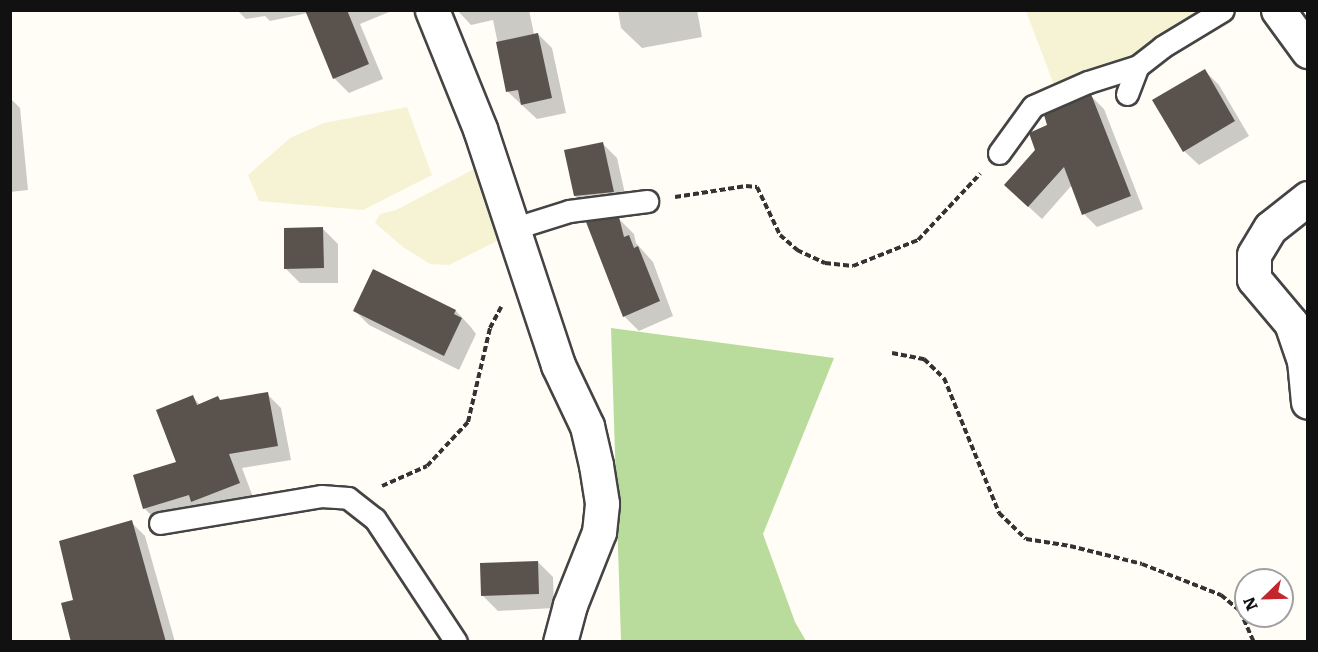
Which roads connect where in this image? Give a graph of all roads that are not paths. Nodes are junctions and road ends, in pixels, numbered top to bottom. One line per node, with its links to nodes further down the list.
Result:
1 (432, 10): 10 (street)
2 (1223, 10): 5 (lane)
3 (1278, 10): 4 (street)
4 (1308, 51)
5 (1138, 66): 6 (lane); 7 (lane)
6 (1127, 94)
7 (999, 153)
8 (1308, 198): 11 (street)
9 (647, 201): 10 (lane)
10 (512, 229): 14 (street)
11 (1308, 402)
12 (160, 523): 13 (lane)
13 (456, 642)
14 (560, 642)

